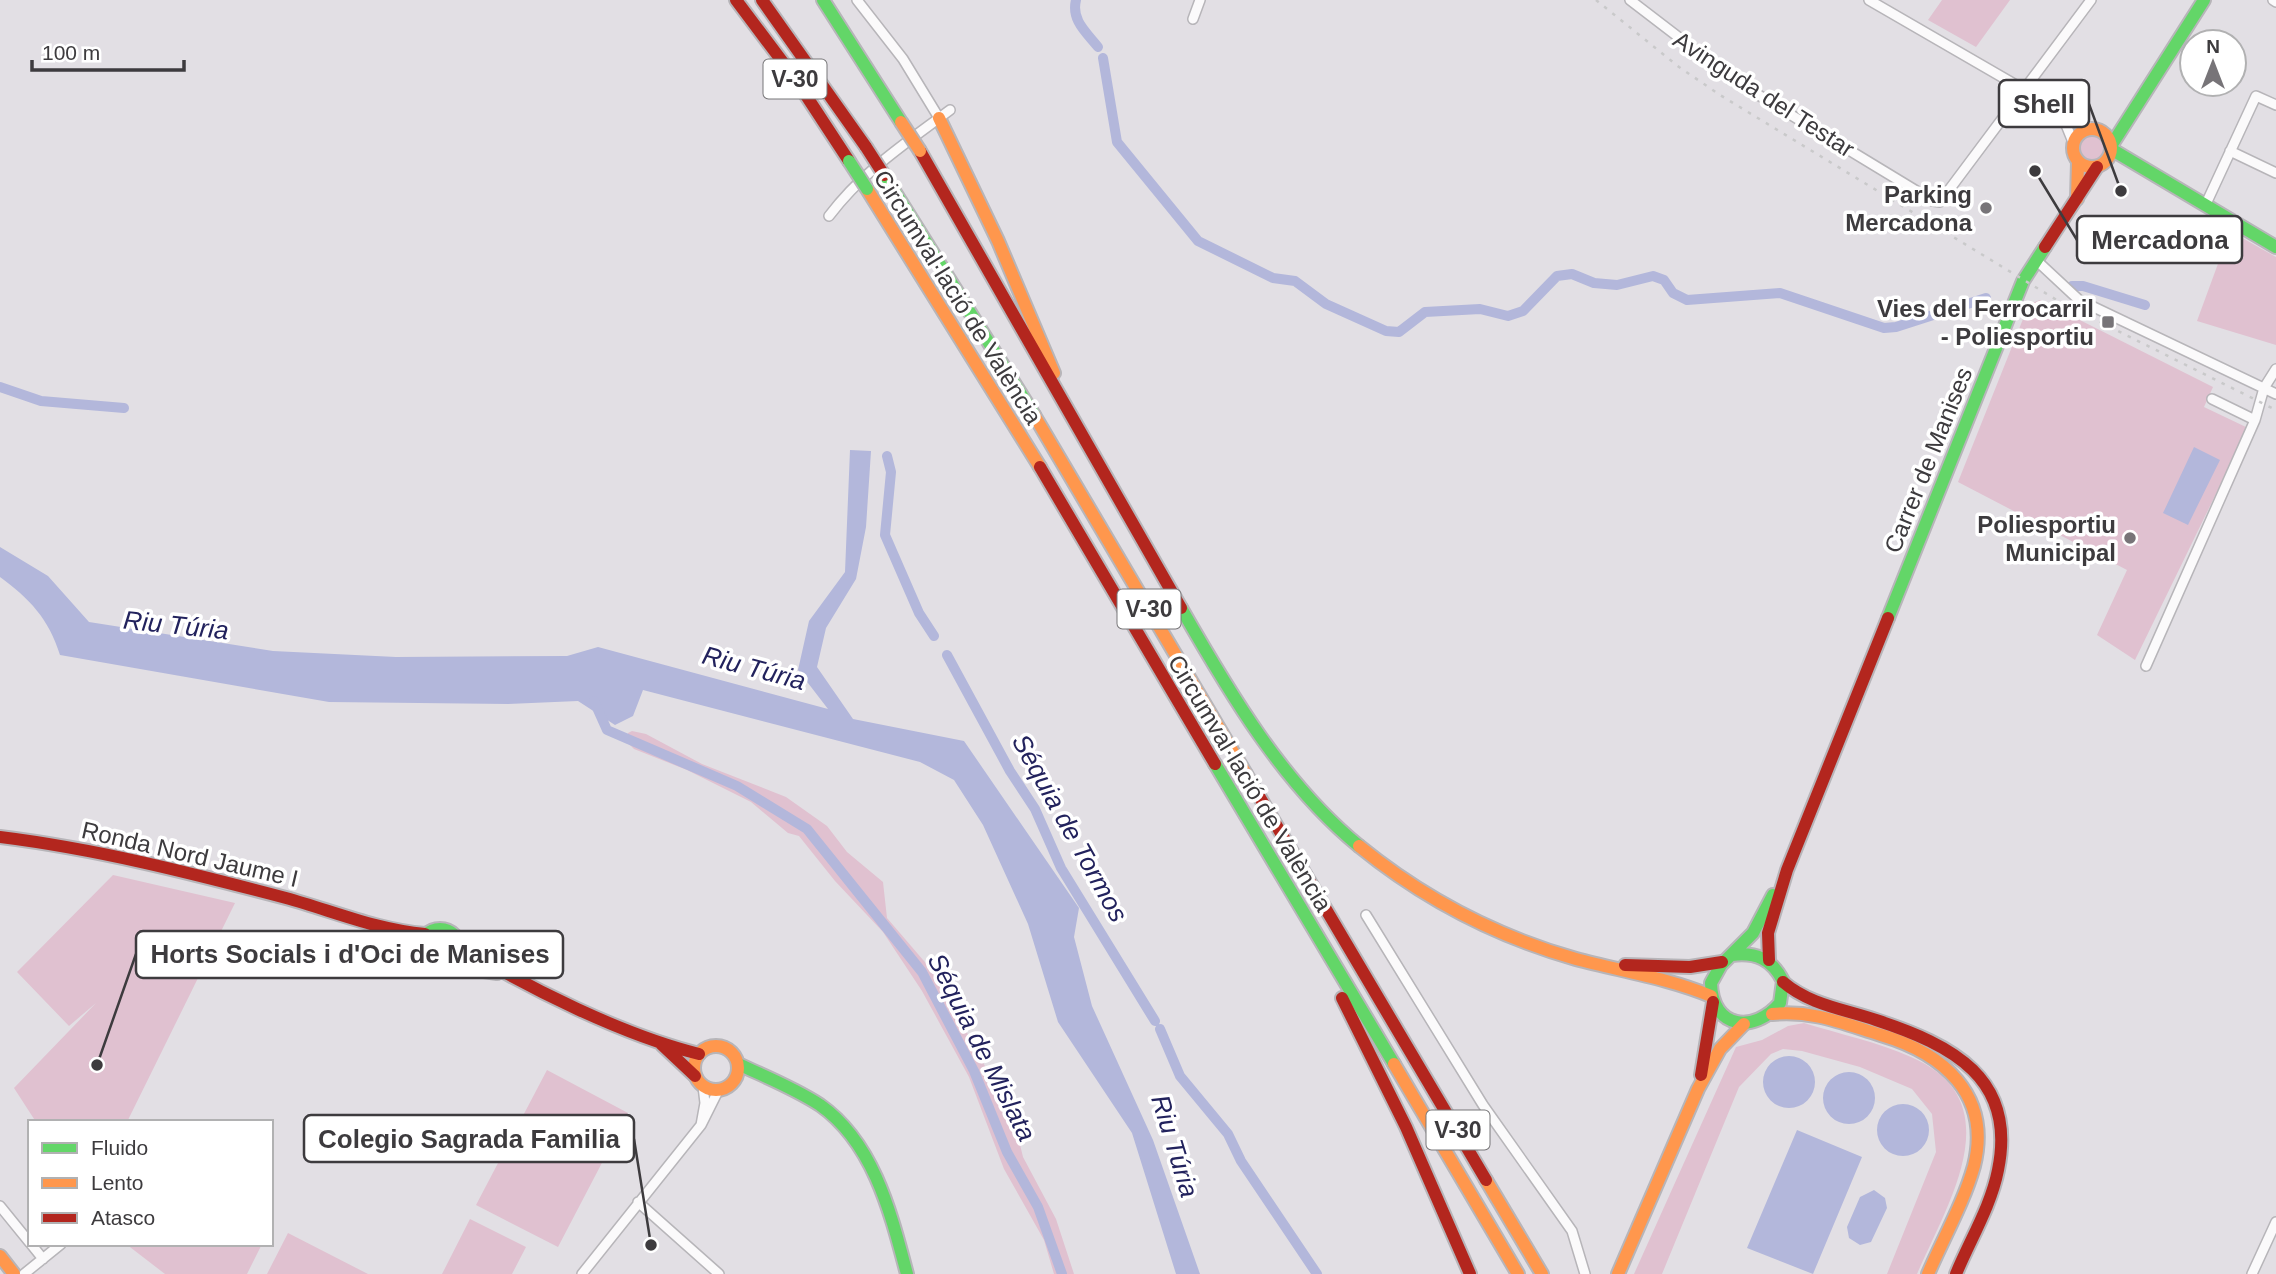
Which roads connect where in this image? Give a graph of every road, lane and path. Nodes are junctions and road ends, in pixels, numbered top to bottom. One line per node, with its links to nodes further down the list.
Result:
1 (736, 0): 38 (main road, Circumval·lació de València / V-30, bridge)
2 (761, 0): 12 (main road, Circumval·lació de València / V-30)
3 (772, 0): 12 (main road)
4 (822, 0): 35 (main road, bridge)
5 (857, 0): 17 (street)
6 (1200, 0): 11 (street)
7 (1630, 0): 13 (street, Avinguda del Testar)
8 (1871, 0): 13 (street)
9 (2091, 0): 13 (street)
10 (2204, 0): 18 (main road)
11 (1193, 19)
12 (811, 66): 79 (main road, Circumval·lació de València / V-30, bridge)
13 (2026, 89): 15 (street)
14 (2276, 105): 22 (street)
15 (2059, 108): 19 (street); 20 (street)
16 (950, 110): 17 (street)
17 (939, 118): 28 (street); 35 (main road)
18 (2127, 120): 19 (main road); 21 (main road)
19 (2098, 130): 20 (main road); 21 (main road)
20 (2073, 142): 23 (main road)
21 (2111, 148): 24 (main road); 27 (main road)
22 (2230, 151): 25 (street); 27 (street)
23 (2078, 162): 24 (main road); 26 (main road)
24 (2097, 167): 26 (main road, Carrer de Manises)
25 (2276, 173)
26 (2077, 200): 30 (main road, Carrer de Manises)
27 (2204, 206): 29 (main road)
28 (829, 216)
29 (2276, 247)
30 (2036, 260): 32 (street); 40 (main road, Carrer de Manises)
31 (2276, 369): 32 (street)
32 (2264, 388): 33 (street); 36 (street)
33 (2276, 394)
34 (2212, 399): 36 (street)
35 (1063, 400): 48 (main road)
36 (2255, 420): 37 (street)
37 (2146, 666)
38 (1238, 804): 77 (main road); 78 (main road, Circumval·lació de València / V-30)
39 (0, 837): 42 (main road, Ronda Nord Jaume I)
40 (1787, 870): 46 (main road); 47 (main road)
41 (1366, 915): 80 (street)
42 (368, 923): 43 (main road, Ronda Nord Jaume I); 45 (main road, Ronda Nord Jaume I)
43 (425, 934): 44 (main road); 45 (main road)
44 (461, 947): 49 (main road); 50 (main road)
45 (421, 956): 49 (main road)
46 (1727, 958): 47 (main road); 48 (main road); 52 (main road)
47 (1769, 960): 51 (main road)
48 (1597, 963): 52 (main road)
49 (452, 966): 50 (main road)
50 (507, 975): 55 (main road)
51 (1783, 982): 53 (main road); 83 (main road)
52 (1712, 999): 54 (main road); 61 (main road)
53 (1772, 1014): 54 (main road); 82 (main road)
54 (1744, 1024): 61 (main road)
55 (662, 1045): 56 (main road); 60 (main road)
56 (699, 1054): 57 (main road); 60 (main road)
57 (738, 1064): 58 (main road); 59 (main road)
58 (737, 1078): 59 (main road); 62 (main road)
59 (769, 1080): 76 (main road)
60 (699, 1081): 62 (main road); 63 (street)
61 (1698, 1089): 81 (main road)
62 (718, 1091): 63 (street)
63 (701, 1125): 64 (street)
64 (638, 1202): 74 (street); 75 (street)
65 (0, 1206): 67 (street)
66 (2276, 1222): 84 (street)
67 (28, 1241)
68 (32, 1246): 71 (street)
69 (59, 1246): 71 (street)
70 (0, 1256): 72 (main road)
71 (43, 1259): 73 (street)
72 (14, 1274)
73 (24, 1274)
74 (582, 1274)
75 (719, 1274)
76 (906, 1274)
77 (1470, 1274)
78 (1518, 1274)
79 (1542, 1274)
80 (1585, 1274)
81 (1618, 1274)
82 (1928, 1274)
83 (1956, 1274)
84 (2252, 1274)

